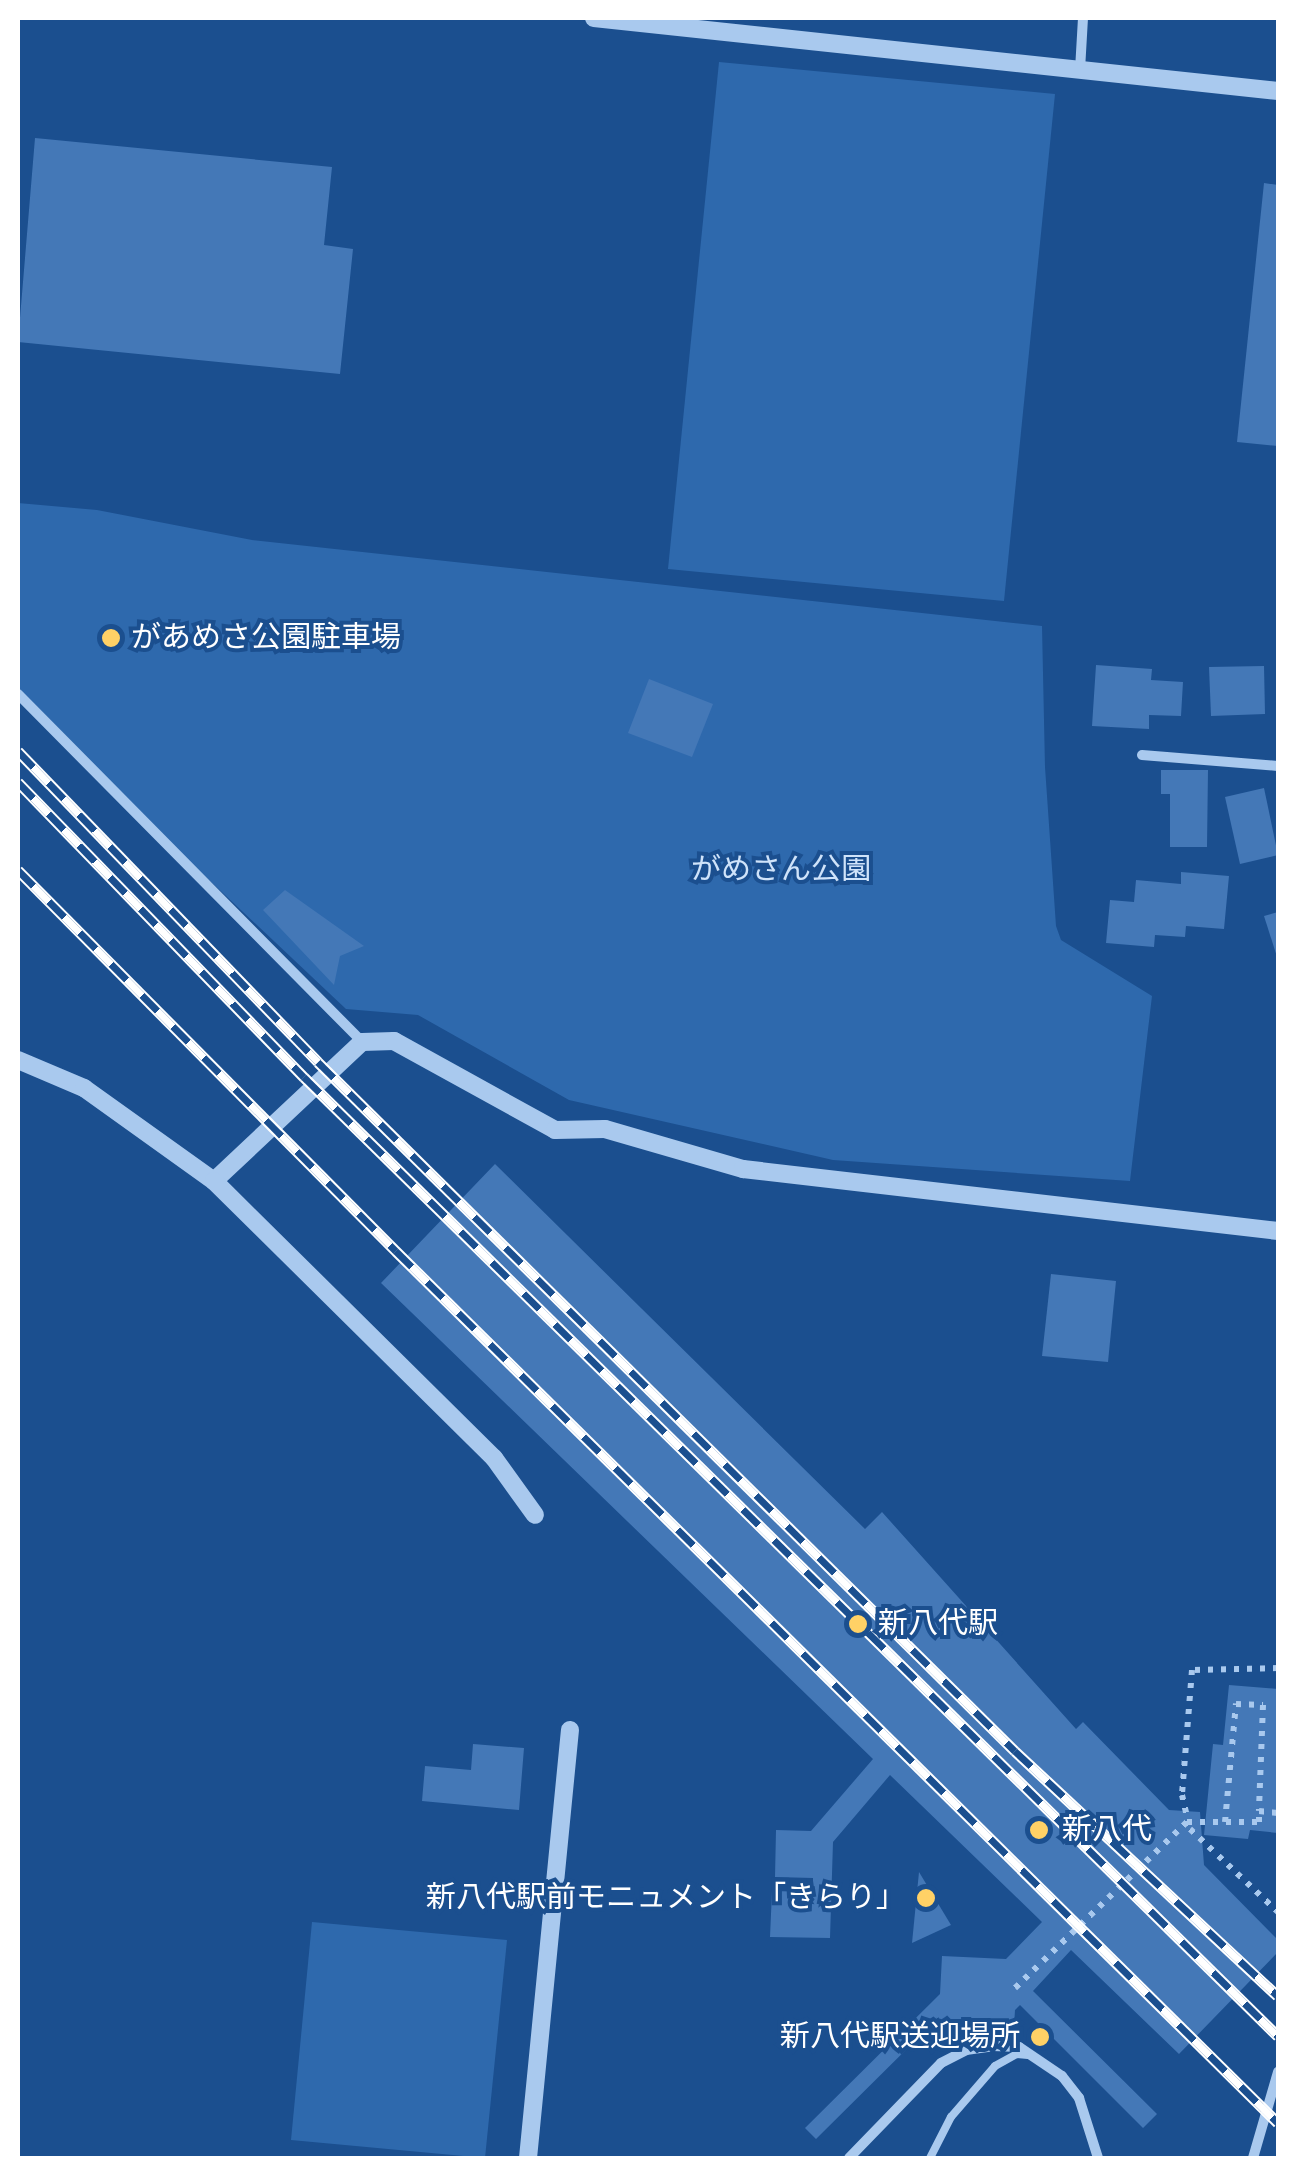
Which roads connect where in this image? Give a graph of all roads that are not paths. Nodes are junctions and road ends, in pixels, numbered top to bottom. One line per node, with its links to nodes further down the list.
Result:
1 (594, 18): 3 (street)
2 (1084, 18): 3 (street)
3 (1080, 70): 4 (street)
4 (1278, 91)
5 (18, 694): 8 (street)
6 (1142, 755): 7 (street)
7 (1278, 766)
8 (362, 1042): 10 (street); 11 (street)
9 (18, 1060): 10 (street)
10 (214, 1181): 12 (street)
11 (1278, 1231)
12 (535, 1516)
13 (570, 1730): 17 (street)
14 (1044, 2059): 16 (street); 18 (lane); 19 (street)
15 (1278, 2072): 20 (street)
16 (852, 2157)
17 (528, 2158)
18 (930, 2158)
19 (1098, 2158)
20 (1253, 2158)

